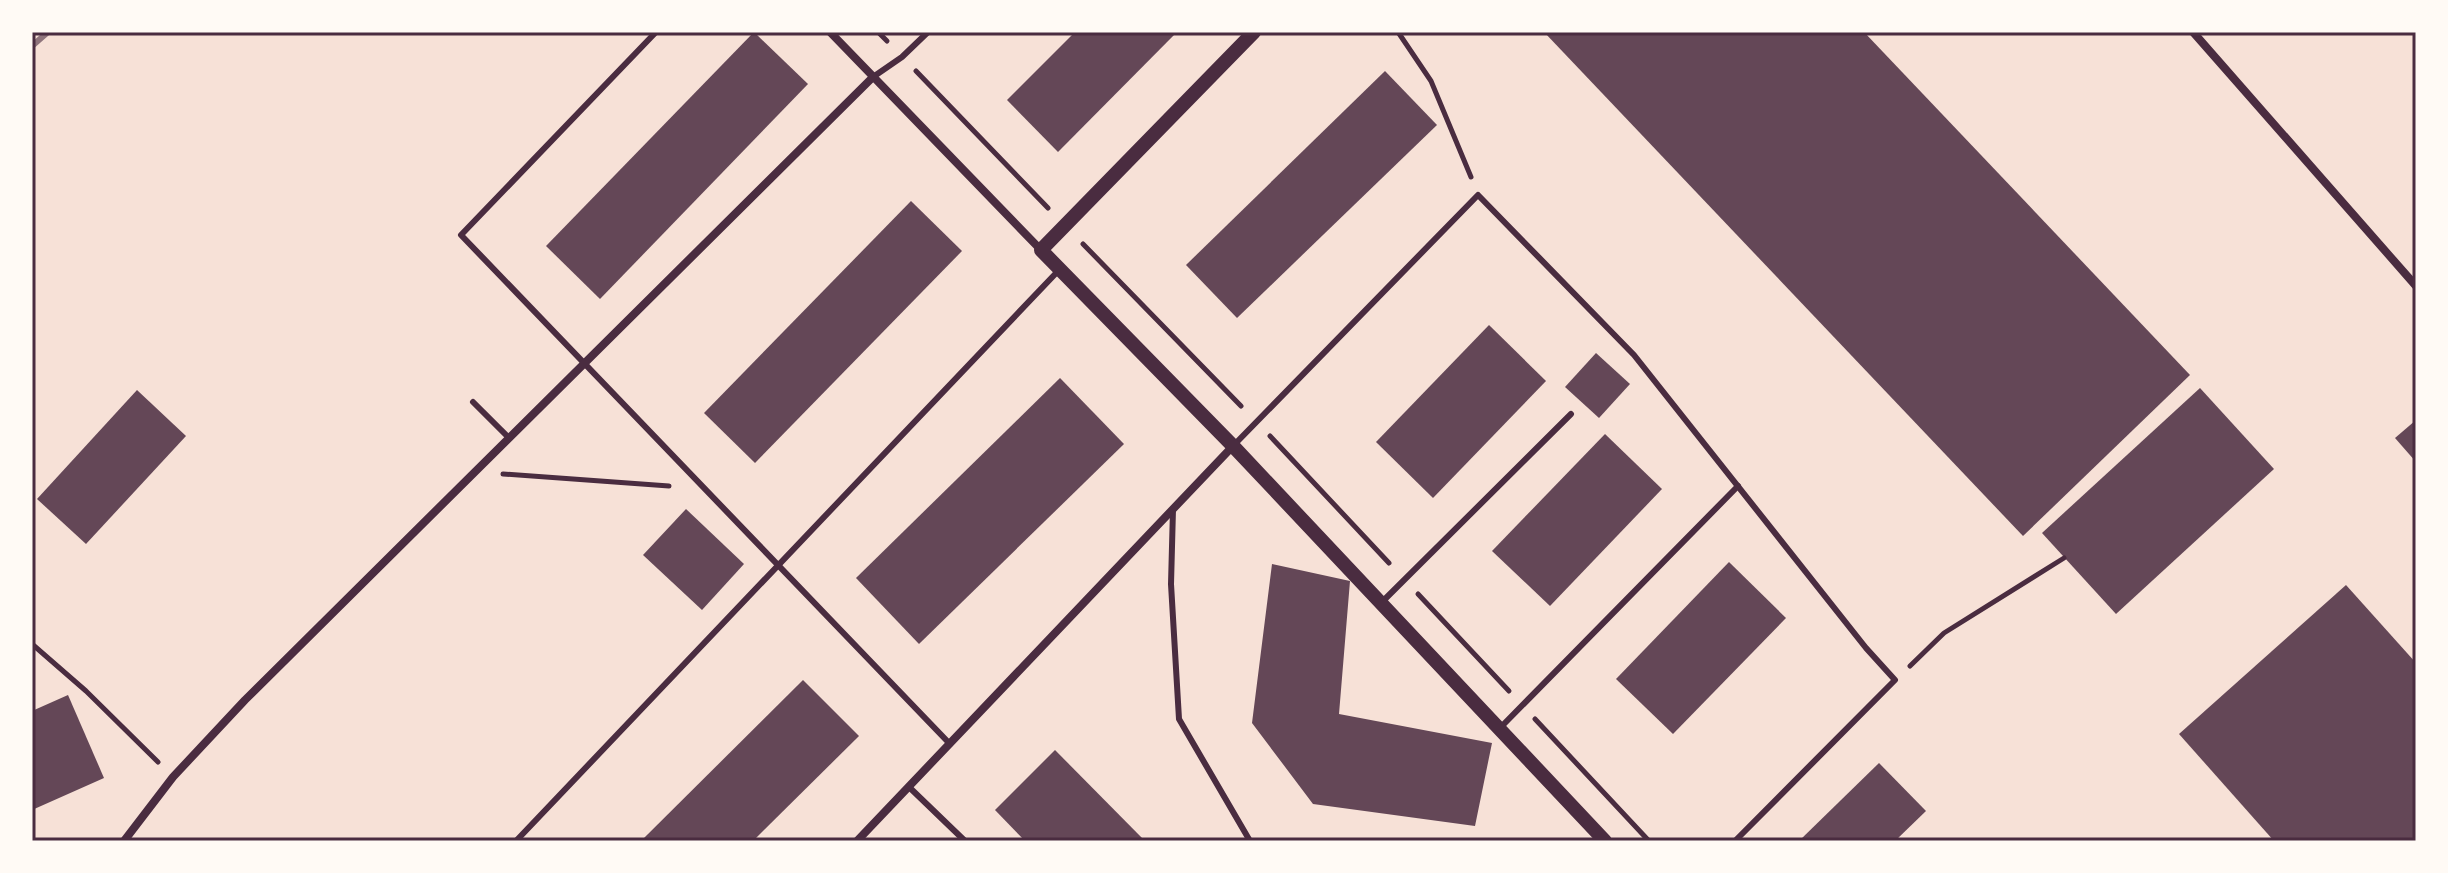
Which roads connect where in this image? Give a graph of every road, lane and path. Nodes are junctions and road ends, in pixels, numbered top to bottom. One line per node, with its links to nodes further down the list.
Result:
1 (656, 32): 12 (lane)
2 (830, 32): 7 (street)
3 (928, 32): 7 (lane)
4 (1254, 32): 9 (street)
5 (1398, 32): 8 (path)
6 (2193, 32): 11 (street)
7 (873, 77): 9 (street); 12 (street)
8 (1478, 195): 16 (lane); 18 (lane)
9 (1041, 250): 10 (street)
10 (1059, 270): 16 (street); 22 (lane)
11 (2416, 286)
12 (583, 365): 15 (street); 19 (lane)
13 (473, 402): 15 (lane)
14 (1571, 414): 23 (lane)
15 (509, 438): 17 (street)
16 (1233, 446): 20 (street); 23 (street)
17 (474, 472): 19 (path); 28 (street)
18 (1738, 486): 25 (lane); 26 (lane)
19 (702, 488): 22 (lane)
20 (1173, 509): 27 (street); 34 (lane)
21 (2064, 558): 25 (path)
22 (777, 566): 27 (lane); 31 (lane)
23 (1381, 603): 26 (street)
24 (32, 644): 28 (path)
25 (1895, 680): 36 (lane)
26 (1500, 728): 35 (street)
27 (950, 744): 29 (street)
28 (173, 777): 30 (street)
29 (909, 787): 32 (street); 33 (lane)
30 (124, 841)
31 (516, 841)
32 (857, 841)
33 (965, 841)
34 (1250, 841)
35 (1605, 841)
36 (1735, 841)

